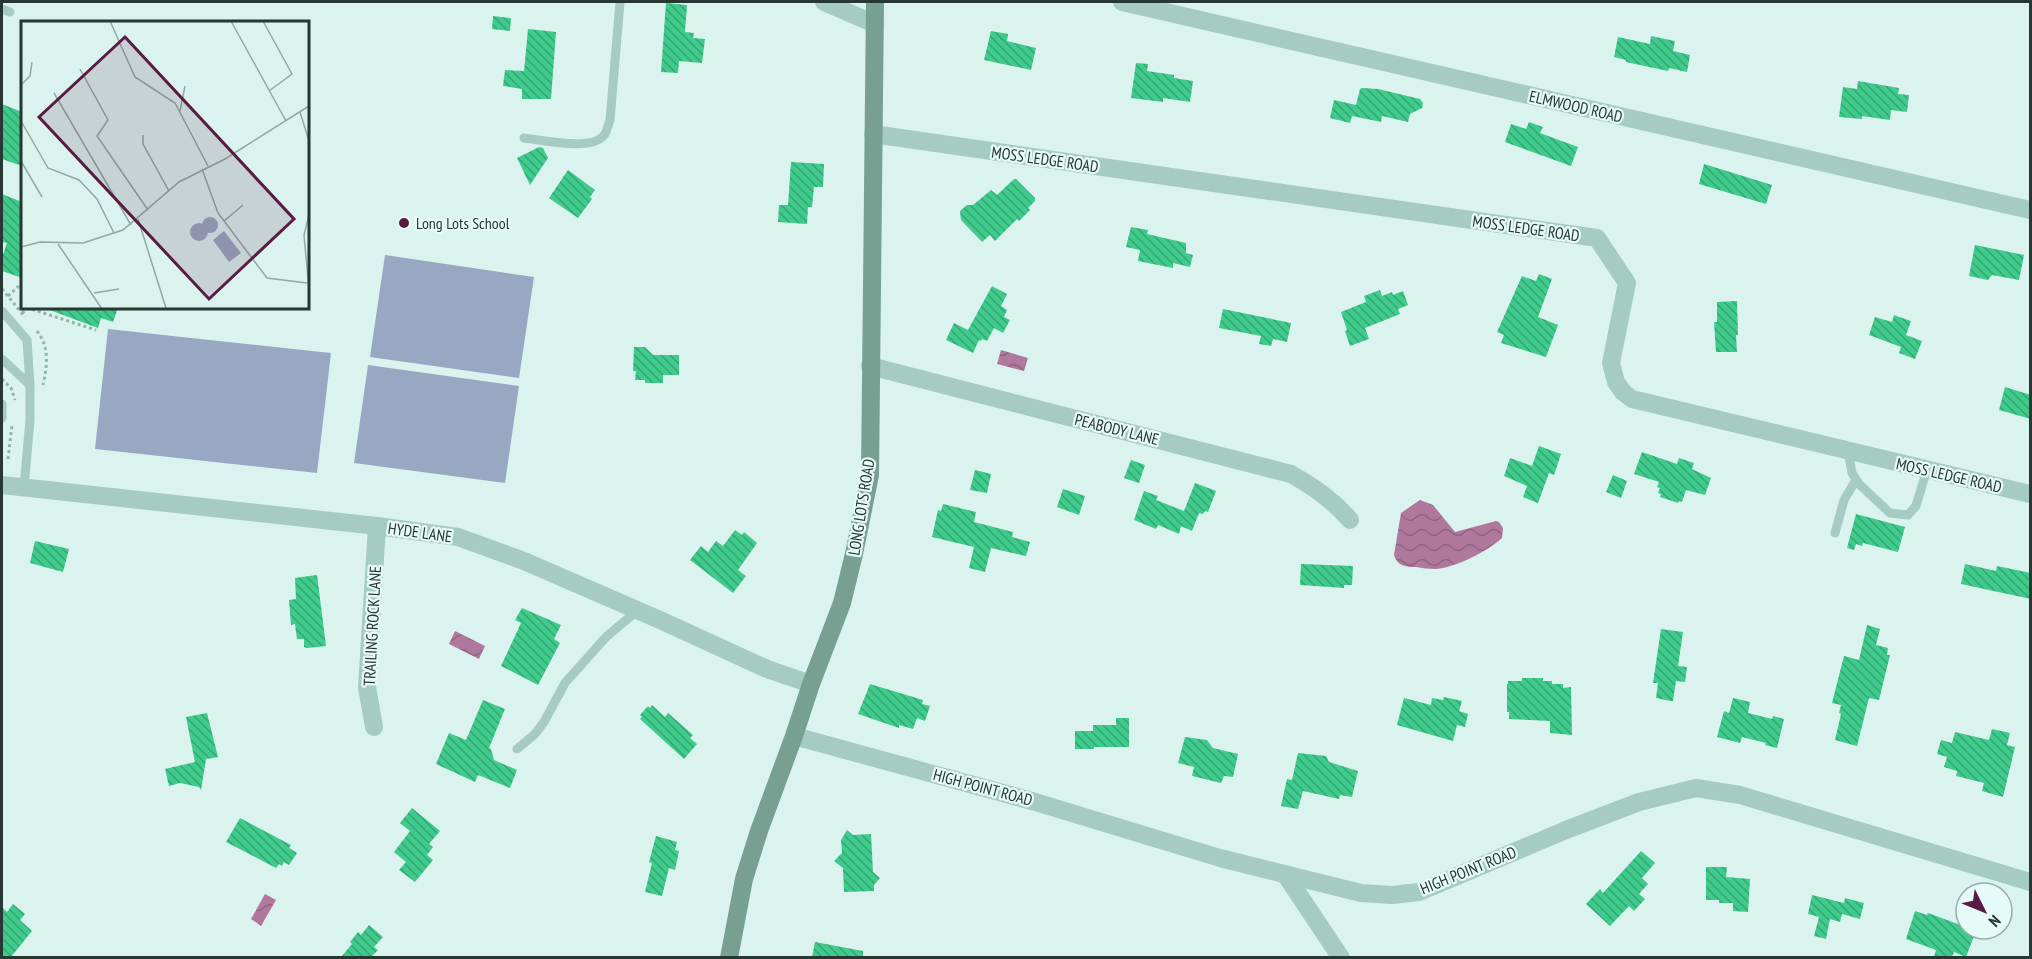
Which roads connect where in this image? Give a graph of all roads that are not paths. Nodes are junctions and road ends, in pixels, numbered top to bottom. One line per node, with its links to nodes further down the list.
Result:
1 (620, 2): 7 (lane)
2 (824, 2): 5 (street)
3 (875, 2): 5 (main road, LONG LOTS ROAD)
4 (1122, 2): 8 (street, ELMWOOD ROAD)
5 (875, 24): 6 (main road, LONG LOTS ROAD)
6 (873, 134): 11 (main road, LONG LOTS ROAD); 15 (street, MOSS LEDGE ROAD)
7 (524, 138)
8 (2031, 210)
9 (2, 311): 12 (lane)
10 (2, 359): 12 (lane)
11 (870, 366): 21 (street, PEABODY LANE); 25 (main road, LONG LOTS ROAD)
12 (30, 386): 19 (lane)
13 (2, 404): 14 (lane)
14 (2, 418)
15 (1848, 451): 16 (street, MOSS LEDGE ROAD); 17 (lane)
16 (1927, 469): 17 (lane); 20 (street, MOSS LEDGE ROAD)
17 (1856, 480): 23 (lane)
18 (2, 485): 19 (street, HYDE LANE)
19 (24, 487): 22 (street, HYDE LANE)
20 (2031, 494)
21 (1350, 520)
22 (377, 526): 24 (street, HYDE LANE); 26 (street, TRAILING ROCK LANE)
23 (1835, 533)
24 (638, 610): 25 (street, HYDE LANE); 28 (lane)
25 (811, 684): 27 (main road, LONG LOTS ROAD)
26 (374, 726)
27 (794, 736): 29 (street, HIGH POINT ROAD); 31 (main road, LONG LOTS ROAD)
28 (517, 749)
29 (1285, 874): 30 (street, HIGH POINT ROAD); 32 (street)
30 (2031, 882)
31 (729, 957)
32 (1341, 957)

